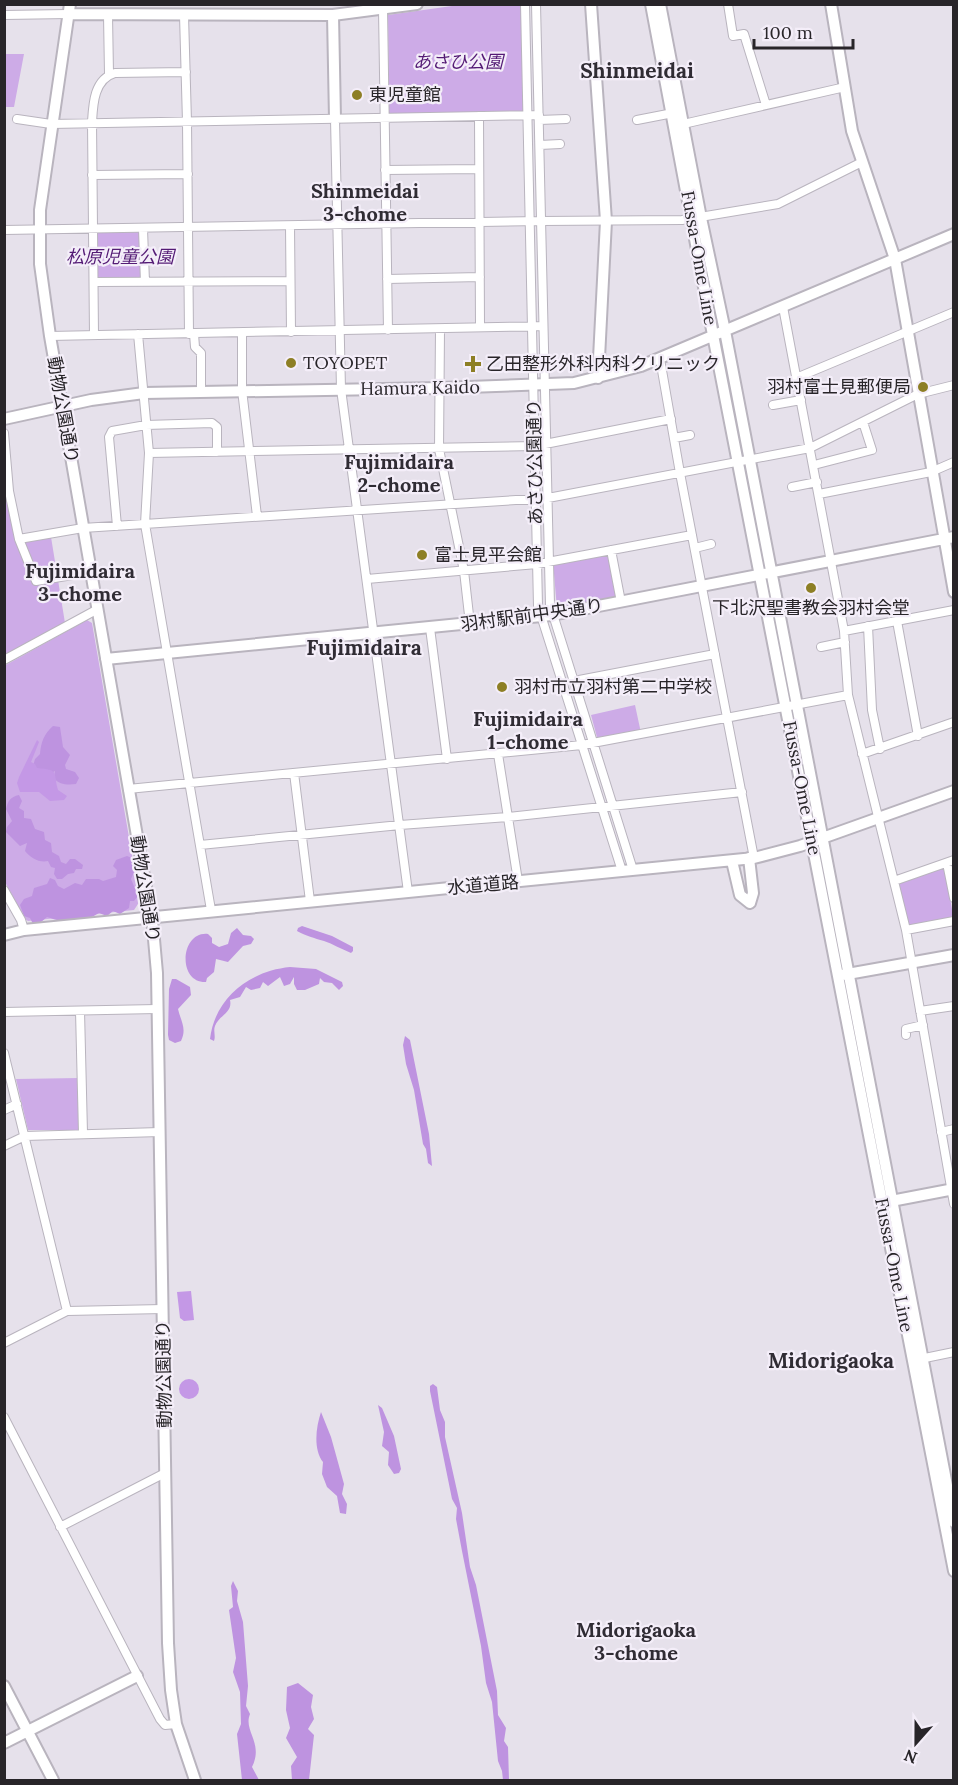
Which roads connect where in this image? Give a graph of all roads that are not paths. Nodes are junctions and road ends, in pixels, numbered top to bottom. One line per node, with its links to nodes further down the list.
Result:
1 (417, 4): 10 (street)
2 (525, 4): 21 (street, あさひ公園通り)
3 (536, 4): 23 (street, あさひ公園通り)
4 (591, 4): 42 (street)
5 (651, 4): 20 (street, Fussa-Ome Line)
6 (660, 4): 32 (street, Fussa-Ome Line)
7 (728, 4): 19 (street)
8 (831, 4): 18 (street)
9 (69, 9): 13 (street); 14 (street); 31 (street, 動物公園通り)
10 (383, 9): 12 (street); 24 (street)
11 (233, 10): 12 (street); 15 (street)
12 (333, 10): 26 (street)
13 (4, 15)
14 (108, 15): 15 (street); 17 (street)
15 (184, 15): 16 (street)
16 (186, 72): 17 (street); 30 (street)
17 (109, 74): 29 (street)
18 (845, 87): 19 (street); 35 (street)
19 (766, 105): 32 (street)
20 (673, 113): 28 (street); 32 (street, Fussa-Ome Line)
21 (527, 115): 22 (street); 23 (street); 44 (street, あさひ公園通り)
22 (479, 116): 24 (street); 36 (street)
23 (539, 117): 27 (street); 34 (street, あさひ公園通り)
24 (384, 118): 26 (street); 37 (street)
25 (17, 119): 31 (street)
26 (335, 119): 30 (street); 46 (street)
27 (566, 119)
28 (637, 120)
29 (92, 122): 30 (street); 31 (street); 39 (street)
30 (187, 122): 38 (street)
31 (51, 124): 51 (street, 動物公園通り)
32 (679, 125): 40 (street, Fussa-Ome Line)
33 (560, 144): 34 (street)
34 (540, 146): 41 (street, あさひ公園通り)
35 (862, 162): 40 (street); 54 (street)
36 (480, 169): 37 (street); 43 (street)
37 (385, 170): 45 (street)
38 (188, 174): 39 (street); 48 (street)
39 (92, 175): 52 (street)
40 (697, 219): 42 (street); 68 (street, Fussa-Ome Line); 76 (street, Fussa-Ome Line)
41 (541, 221): 42 (street); 44 (street); 64 (street, あさひ公園通り)
42 (606, 221): 79 (street)
43 (480, 222): 44 (street); 45 (street); 55 (street)
44 (530, 222): 63 (street, あさひ公園通り)
45 (386, 224): 46 (street); 56 (street)
46 (337, 225): 47 (street); 71 (street)
47 (290, 226): 48 (street); 57 (street)
48 (188, 228): 49 (street); 60 (street)
49 (143, 229): 52 (street); 59 (street)
50 (4, 230): 51 (street)
51 (39, 230): 52 (street); 77 (street, 動物公園通り)
52 (93, 230): 58 (street)
53 (954, 234): 54 (street, Hamura Kaido)
54 (895, 259): 61 (street, Hamura Kaido); 69 (street)
55 (480, 277): 56 (street); 65 (street)
56 (387, 279): 66 (street)
57 (290, 281): 60 (street); 70 (street)
58 (94, 282): 59 (street); 75 (street)
59 (145, 282): 60 (street)
60 (188, 282): 74 (street)
61 (783, 307): 68 (street, Hamura Kaido); 80 (street)
62 (954, 312): 69 (street)
63 (532, 326): 64 (street); 65 (street); 81 (street, あさひ公園通り)
64 (543, 326): 81 (street, あさひ公園通り)
65 (480, 327): 67 (street)
66 (388, 330): 67 (street); 71 (street)
67 (440, 330): 83 (street)
68 (725, 331): 76 (street, Hamura Kaido); 107 (street, Fussa-Ome Line)
69 (907, 331): 80 (street); 88 (street)
70 (291, 332): 71 (street); 72 (street)
71 (340, 332): 84 (street)
72 (242, 333): 74 (street); 85 (street)
73 (138, 334): 74 (street); 75 (street); 87 (street)
74 (191, 334): 86 (street)
75 (94, 335): 77 (street)
76 (713, 335): 78 (street, Hamura Kaido); 107 (street, Fussa-Ome Line)
77 (50, 336): 91 (street, 動物公園通り)
78 (660, 359): 79 (street, Hamura Kaido); 93 (street)
79 (598, 378): 81 (street, Hamura Kaido)
80 (796, 378): 89 (street)
81 (540, 385): 83 (street, Hamura Kaido); 99 (street, あさひ公園通り); 100 (street, あさひ公園通り)
82 (954, 385): 88 (street)
83 (440, 388): 84 (street, Hamura Kaido); 102 (street)
84 (341, 389): 85 (street, Hamura Kaido); 103 (street)
85 (242, 390): 86 (street, Hamura Kaido); 104 (street)
86 (201, 391): 87 (street, Hamura Kaido)
87 (144, 393): 91 (street, Hamura Kaido); 95 (street)
88 (918, 394): 94 (street); 111 (street)
89 (801, 400): 90 (street); 101 (street)
90 (774, 405)
91 (63, 406): 92 (street, Hamura Kaido); 122 (street, 動物公園通り)
92 (4, 419)
93 (670, 419): 98 (street); 99 (street)
94 (863, 422): 101 (street); 109 (street)
95 (146, 425): 105 (street); 106 (street); 121 (street)
96 (4, 433): 125 (street)
97 (690, 435): 98 (street)
98 (674, 438): 110 (street)
99 (547, 444): 100 (street); 115 (street, あさひ公園通り)
100 (535, 446): 102 (street); 116 (street, あさひ公園通り)
101 (810, 447): 107 (street); 109 (street)
102 (439, 449): 103 (street); 117 (street)
103 (349, 450): 104 (street); 118 (street)
104 (249, 451): 105 (street); 119 (street)
105 (217, 452): 106 (street)
106 (149, 453): 120 (street)
107 (744, 461): 110 (street); 134 (street, Fussa-Ome Line)
108 (954, 462): 111 (street)
109 (814, 465): 112 (street)
110 (680, 472): 115 (street); 123 (street)
111 (932, 472): 114 (street); 124 (street)
112 (817, 482): 113 (street); 114 (street)
113 (792, 487)
114 (819, 494): 130 (street)
115 (548, 498): 116 (street); 129 (street, あさひ公園通り)
116 (536, 499): 117 (street); 131 (street, あさひ公園通り)
117 (451, 506): 118 (street); 132 (street)
118 (358, 511): 119 (street); 135 (street)
119 (257, 516): 120 (street)
120 (145, 524): 121 (street); 150 (street)
121 (117, 526): 122 (street)
122 (83, 528): 125 (street); 133 (street, 動物公園通り)
123 (692, 535): 127 (street); 128 (street)
124 (948, 538): 130 (street, 羽村駅前中央通り); 137 (street)
125 (19, 539): 133 (street)
126 (711, 544): 127 (street)
127 (695, 548): 136 (street)
128 (611, 550): 129 (street); 138 (street)
129 (549, 561): 131 (street); 141 (street, あさひ公園通り)
130 (832, 561): 134 (street, 羽村駅前中央通り); 146 (street)
131 (537, 564): 132 (street); 141 (street, あさひ公園通り)
132 (465, 571): 135 (street); 143 (street)
133 (91, 572): 139 (street, 動物公園通り)
134 (766, 574): 136 (street, 羽村駅前中央通り); 156 (street, Fussa-Ome Line)
135 (367, 579): 147 (street)
136 (702, 586): 138 (street, 羽村駅前中央通り); 151 (street)
137 (954, 592)
138 (621, 602): 141 (street, 羽村駅前中央通り)
139 (98, 609): 152 (street, 動物公園通り); 153 (street)
140 (954, 610): 142 (street)
141 (546, 616): 143 (street, 羽村駅前中央通り); 154 (street, あさひ公園通り); 161 (street, あさひ公園通り)
142 (897, 621): 144 (street); 159 (street)
143 (470, 624): 145 (street, 羽村駅前中央通り)
144 (868, 626): 146 (street); 162 (street)
145 (430, 628): 147 (street, 羽村駅前中央通り); 165 (street)
146 (844, 631): 148 (street)
147 (372, 633): 150 (street, 羽村駅前中央通り); 166 (street)
148 (845, 642): 149 (street); 155 (street)
149 (821, 647)
150 (167, 654): 152 (street, 羽村駅前中央通り); 168 (street)
151 (715, 654): 154 (street); 157 (street)
152 (106, 659): 169 (street, 動物公園通り)
153 (4, 660)
154 (573, 681): 160 (street, あさひ公園通り)
155 (848, 695): 156 (street); 164 (street)
156 (791, 706): 157 (street); 178 (street, Fussa-Ome Line)
157 (727, 718): 160 (street); 171 (street)
158 (954, 722): 159 (street)
159 (918, 735): 162 (street)
160 (593, 743): 161 (street); 172 (street, あさひ公園通り)
161 (582, 745): 163 (street); 173 (street, あさひ公園通り)
162 (880, 749): 164 (street)
163 (498, 754): 165 (street); 174 (street)
164 (862, 754): 175 (street)
165 (447, 759): 166 (street)
166 (391, 763): 167 (street); 176 (street)
167 (294, 773): 168 (street); 177 (street)
168 (188, 783): 169 (street); 179 (street)
169 (128, 789): 191 (street, 動物公園通り)
170 (954, 791): 175 (street, 水道道路)
171 (742, 792): 172 (street); 180 (street)
172 (613, 805): 173 (street); 183 (street, あさひ公園通り)
173 (601, 806): 174 (street); 183 (street, あさひ公園通り)
174 (508, 817): 176 (street); 184 (street)
175 (878, 818): 178 (street, 水道道路); 185 (street)
176 (400, 825): 177 (street); 187 (street)
177 (302, 835): 179 (street); 189 (street)
178 (817, 840): 180 (street, 水道道路); 198 (street, Fussa-Ome Line)
179 (200, 845): 190 (street)
180 (752, 858): 181 (street, 水道道路); 181 (street)
181 (732, 861): 183 (street, 水道道路)
182 (950, 862): 185 (street); 188 (street)
183 (627, 871): 184 (street, 水道道路)
184 (518, 881): 187 (street, 水道道路)
185 (894, 881): 194 (street)
186 (4, 890): 193 (street)
187 (408, 892): 189 (street, 水道道路)
188 (954, 898)
189 (310, 901): 190 (street, 水道道路)
190 (211, 910): 191 (street, 水道道路)
191 (151, 916): 193 (street, 水道道路); 200 (street, 動物公園通り)
192 (954, 921): 194 (street)
193 (24, 930): 195 (street, 水道道路)
194 (906, 930): 197 (street)
195 (4, 935)
196 (954, 955): 197 (street)
197 (912, 962): 198 (street); 202 (street)
198 (843, 975): 217 (street, Fussa-Ome Line)
199 (954, 1006): 202 (street)
200 (157, 1009): 201 (street); 211 (street, 動物公園通り)
201 (80, 1011): 203 (street); 213 (street)
202 (920, 1011): 204 (street)
203 (4, 1012)
204 (923, 1025): 205 (street); 212 (street)
205 (906, 1035)
206 (4, 1053): 207 (street)
207 (7, 1074): 208 (street)
208 (17, 1104): 209 (street); 214 (street)
209 (4, 1110)
210 (954, 1129): 212 (street)
211 (160, 1132): 213 (street); 219 (street, 動物公園通り)
212 (941, 1132): 216 (street)
213 (82, 1133): 214 (street)
214 (25, 1136): 215 (street); 220 (street)
215 (4, 1146)
216 (952, 1189): 217 (street); 218 (street)
217 (887, 1202): 223 (street, Fussa-Ome Line)
218 (954, 1204)
219 (163, 1309): 220 (street); 225 (street, 動物公園通り)
220 (67, 1311): 221 (street)
221 (4, 1343)
222 (954, 1352): 223 (street)
223 (917, 1359): 226 (street, Fussa-Ome Line)
224 (4, 1417): 227 (street)
225 (165, 1473): 227 (street); 231 (street, 動物公園通り)
226 (950, 1516): 228 (street, Fussa-Ome Line)
227 (60, 1527): 229 (street)
228 (954, 1571)
229 (137, 1676): 231 (street); 232 (street)
230 (4, 1686): 232 (street)
231 (176, 1724): 235 (street, 動物公園通り)
232 (27, 1731): 233 (street); 234 (street)
233 (4, 1743)
234 (53, 1780)
235 (195, 1780)

